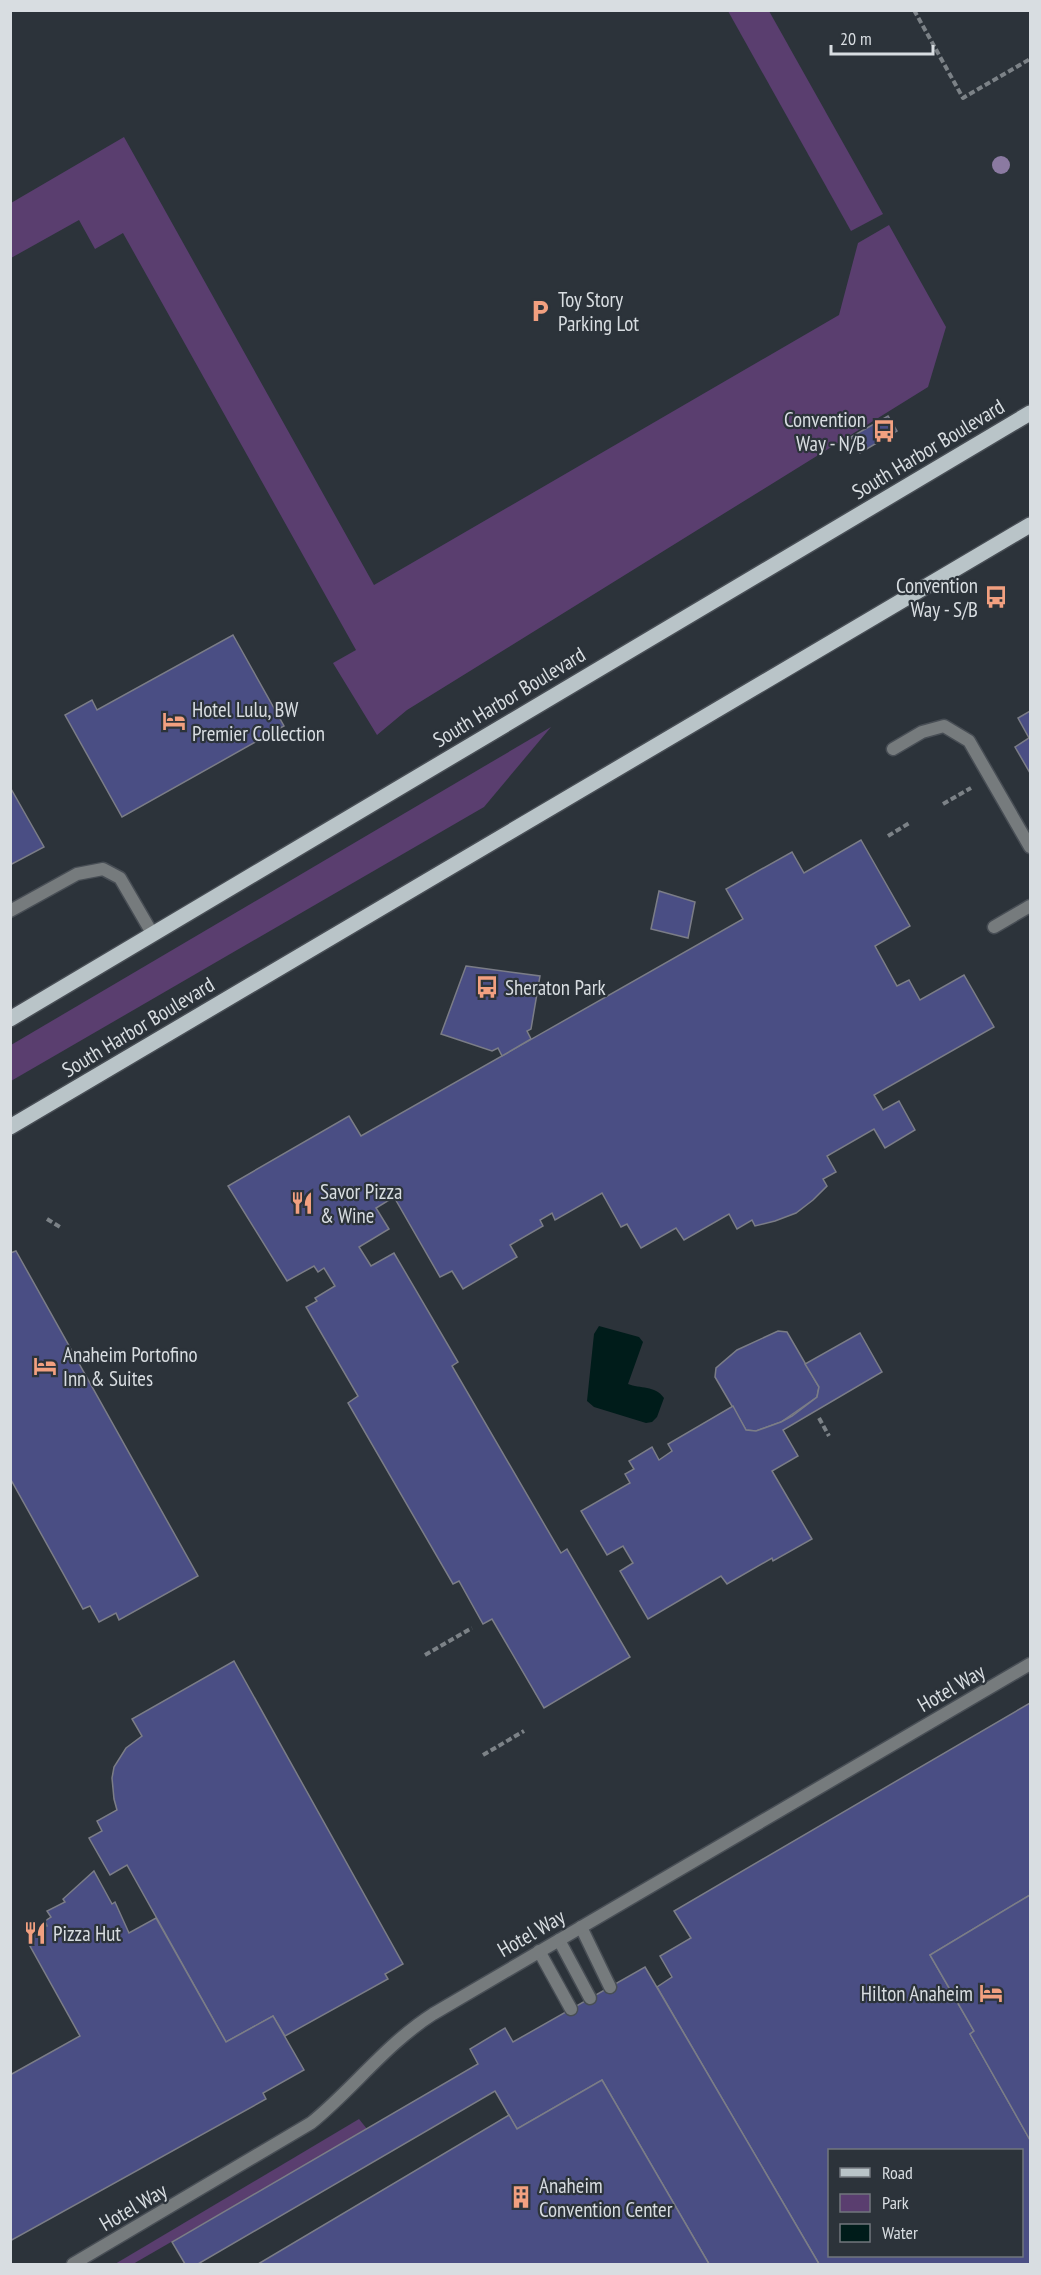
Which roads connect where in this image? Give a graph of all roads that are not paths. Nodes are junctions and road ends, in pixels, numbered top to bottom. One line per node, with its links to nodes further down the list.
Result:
1 (1030, 413): 8 (main road, South Harbor Boulevard)
2 (1030, 525): 10 (main road, South Harbor Boulevard)
3 (893, 749): 4 (street)
4 (1030, 847)
5 (1030, 906): 7 (street)
6 (10, 911): 8 (street)
7 (994, 927)
8 (152, 933): 9 (main road, South Harbor Boulevard)
9 (10, 1019)
10 (10, 1127)
11 (1030, 1664): 12 (street, Hotel Way)
12 (581, 1927): 13 (street, Hotel Way); 15 (street)
13 (559, 1940): 14 (street, Hotel Way); 16 (street)
14 (539, 1951): 17 (street); 18 (street, Hotel Way)
15 (610, 1986)
16 (590, 1998)
17 (571, 2009)
18 (73, 2265)

